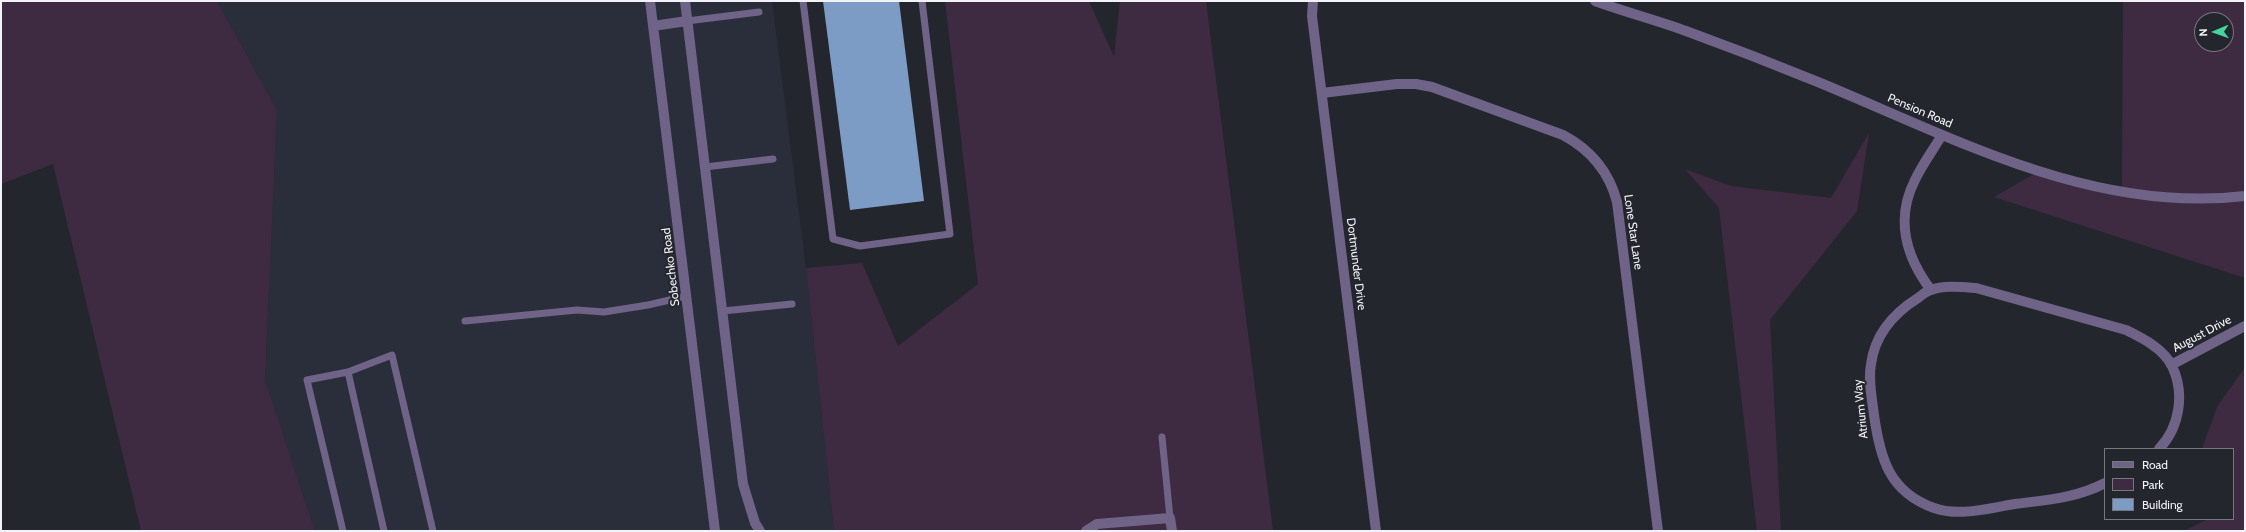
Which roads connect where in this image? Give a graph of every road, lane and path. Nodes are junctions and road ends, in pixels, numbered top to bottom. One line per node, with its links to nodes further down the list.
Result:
1 (650, 1): 9 (street, Sobechko Road)
2 (685, 1): 8 (street)
3 (804, 1): 4 (lane)
4 (922, 1)
5 (1313, 1): 10 (street, Dortmunder Drive)
6 (1594, 1): 11 (street, Pension Road)
7 (759, 12): 8 (lane)
8 (687, 20): 9 (street); 13 (street)
9 (653, 26): 16 (street, Sobechko Road)
10 (1322, 93): 34 (street, Dortmunder Drive); 35 (street, Lone Star Lane)
11 (1942, 135): 14 (street, Pension Road); 15 (street)
12 (773, 159): 13 (lane)
13 (705, 167): 18 (street)
14 (2245, 196)
15 (1931, 290): 21 (street, Atrium Way); 25 (street, Atrium Way)
16 (687, 296): 19 (lane); 30 (street, Sobechko Road)
17 (792, 304): 18 (lane)
18 (723, 311): 31 (street)
19 (465, 321)
20 (2245, 326): 21 (street, August Drive)
21 (2171, 365): 24 (street, Atrium Way)
22 (348, 372): 27 (lane); 28 (lane); 29 (lane)
23 (1162, 437): 26 (lane)
24 (2160, 448)
25 (2104, 483)
26 (1170, 518): 32 (street); 33 (street)
27 (343, 531)
28 (384, 531)
29 (433, 531)
30 (715, 531)
31 (760, 531)
32 (1086, 531)
33 (1172, 531)
34 (1376, 531)
35 (1658, 531)

